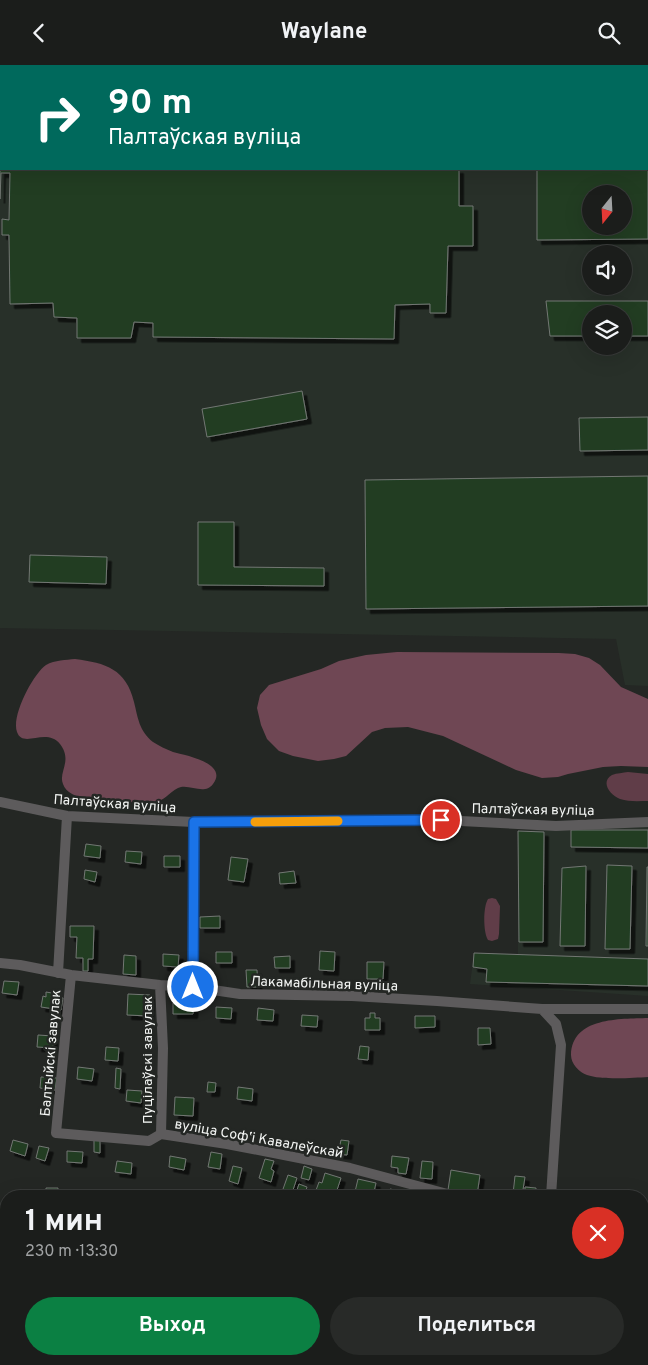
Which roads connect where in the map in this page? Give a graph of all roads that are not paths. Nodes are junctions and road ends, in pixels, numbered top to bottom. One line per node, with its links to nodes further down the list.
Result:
1 (0, 802): 2 (street, Палтаўская вуліца)
2 (67, 817): 3 (street, Палтаўская вуліца); 6 (street, Балтыйскі завулак)
3 (194, 822): 4 (street, Палтаўская вуліца); 9 (street)
4 (648, 822)
5 (0, 963): 6 (street, Лакамабільная вуліца)
6 (58, 973): 7 (street, Лакамабільная вуліца)
7 (71, 975): 8 (street, Лакамабільная вуліца); 12 (street, Балтыйскі завулак)
8 (160, 985): 9 (street, Лакамабільная вуліца); 13 (street, Пуцілаўскі завулак)
9 (193, 987): 10 (street, Лакамабільная вуліца)
10 (542, 1009): 11 (street, Лакамабільная вуліца); 15 (street)
11 (648, 1009)
12 (56, 1133): 13 (street, вуліца Софʼі Кавалеўскай)
13 (161, 1134): 14 (street, вуліца Софʼі Кавалеўскай)
14 (432, 1190)
15 (551, 1190)

